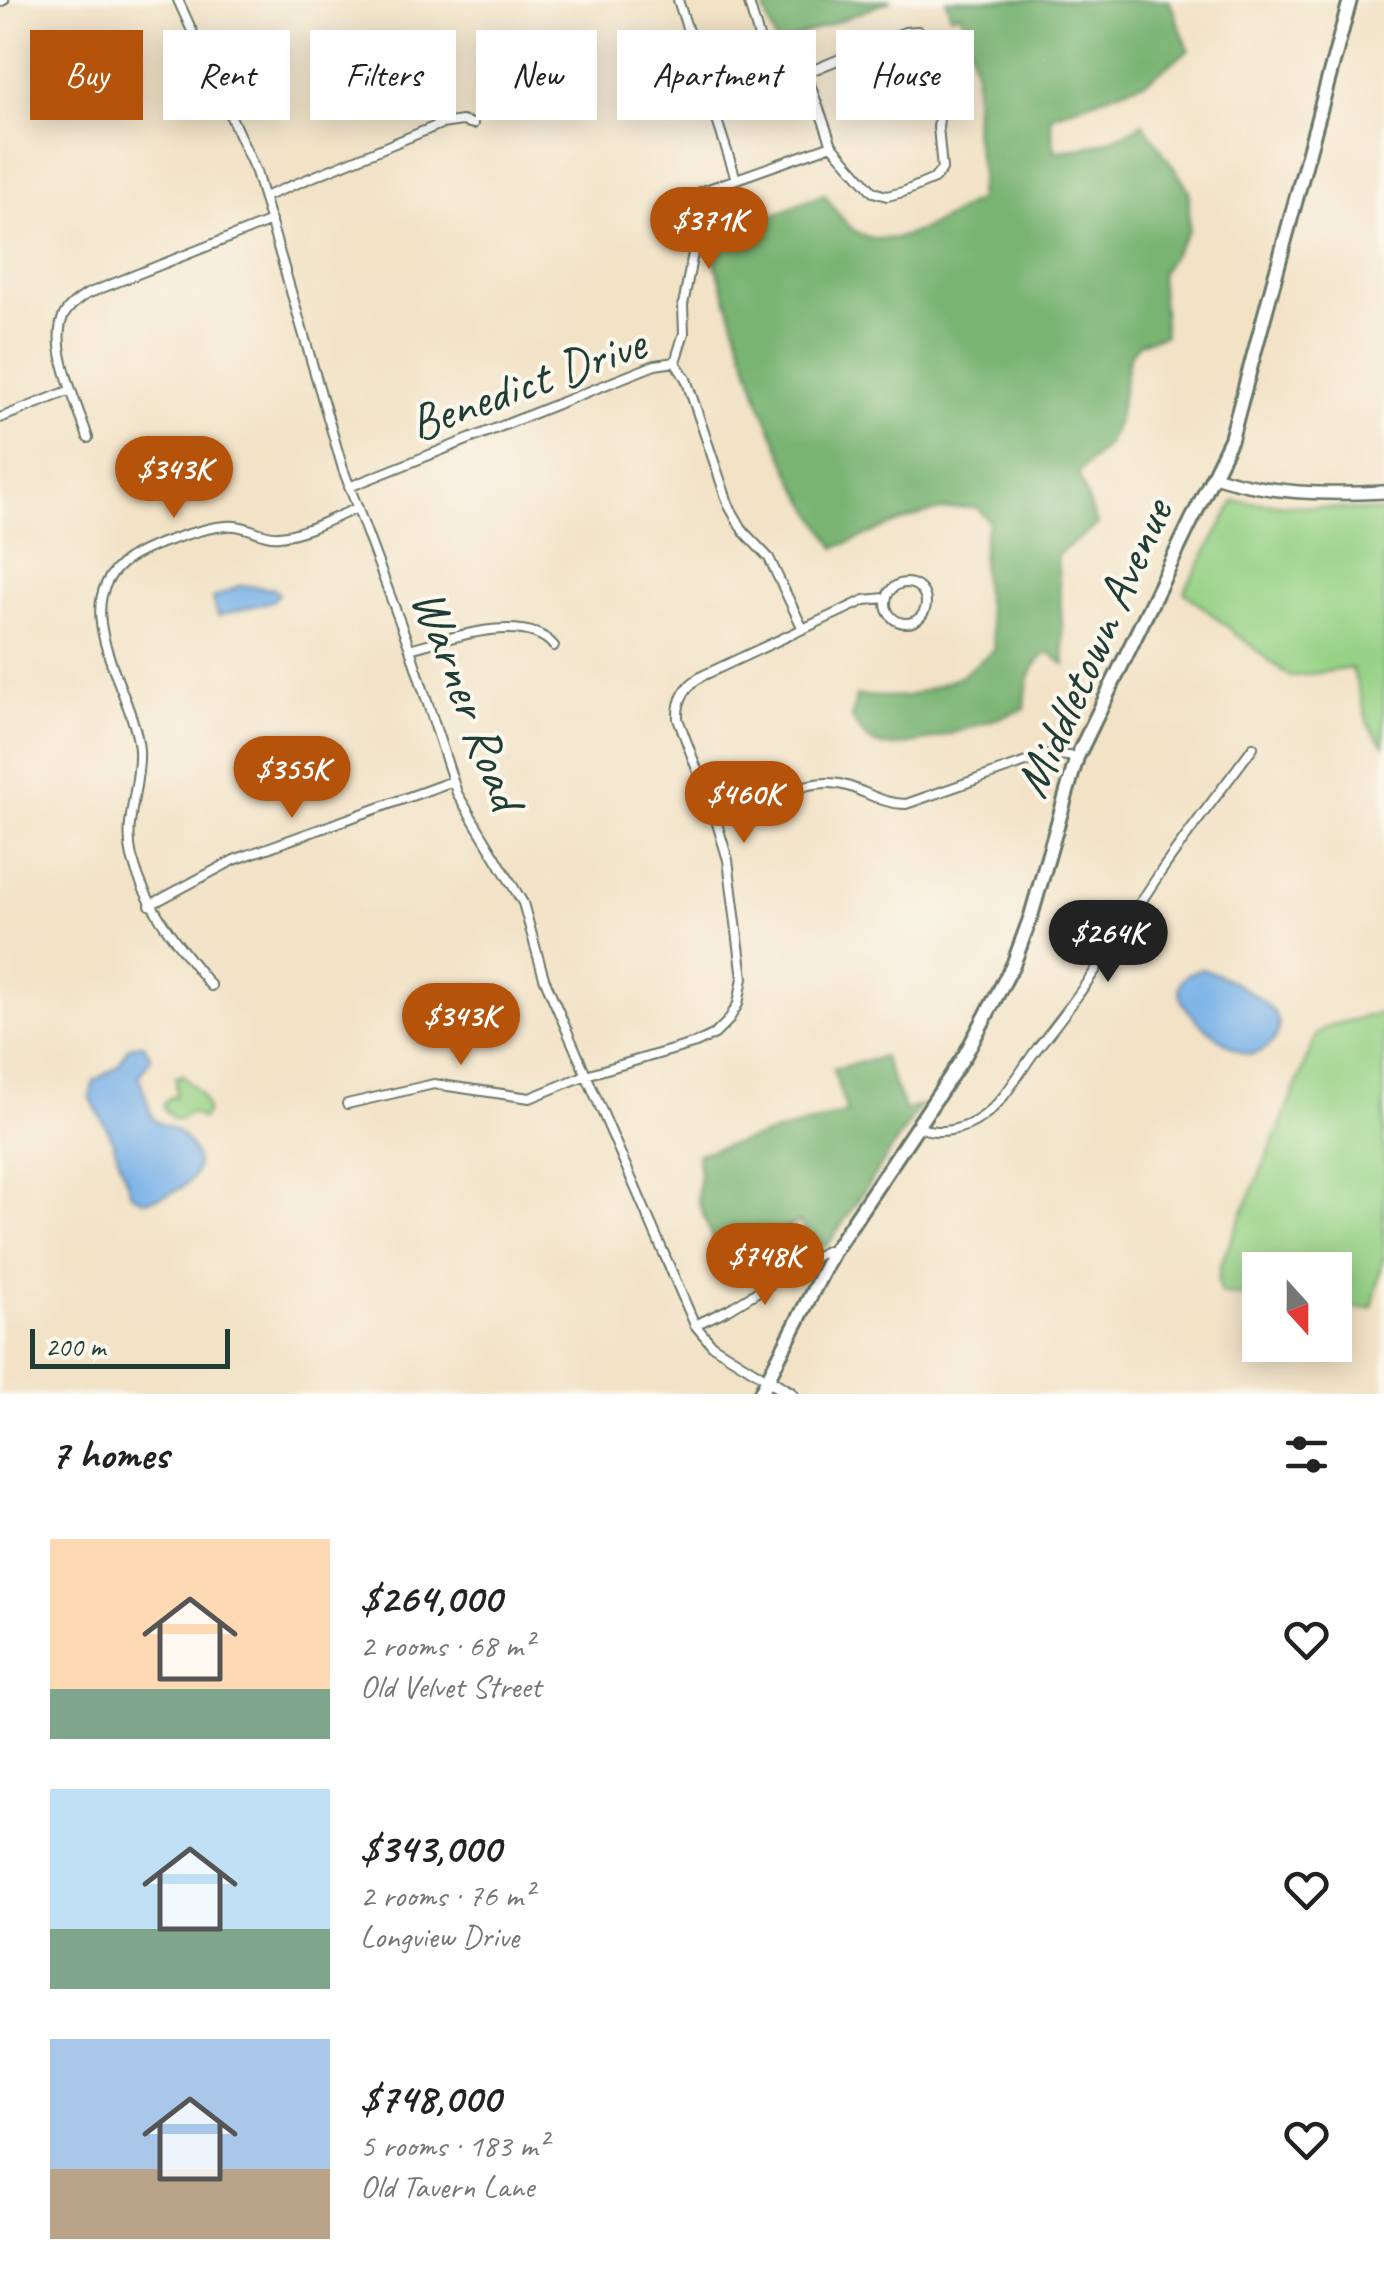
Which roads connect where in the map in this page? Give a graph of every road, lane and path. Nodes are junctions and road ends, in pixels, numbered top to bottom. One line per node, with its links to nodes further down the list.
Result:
1 (178, 0): 13 (street, Warner Road)
2 (678, 0): 5 (street)
3 (748, 0): 6 (street)
4 (1350, 0): 19 (main road, Middletown Avenue)
5 (688, 30)
6 (757, 30)
7 (816, 68): 11 (street)
8 (816, 100): 11 (street)
9 (717, 120): 12 (street)
10 (473, 124): 13 (street)
11 (832, 145): 12 (street)
12 (736, 180): 15 (street)
13 (264, 196): 14 (street, Warner Road)
14 (270, 221): 16 (street); 20 (street, Warner Road)
15 (675, 362): 20 (street, Benedict Drive); 24 (street, Benedict Drive)
16 (71, 390): 17 (street); 18 (street)
17 (0, 418)
18 (88, 438)
19 (1214, 476): 21 (street); 28 (main road, Middletown Avenue)
20 (349, 487): 22 (street, Warner Road)
21 (1384, 492)
22 (358, 508): 26 (street, Warner Road); 31 (street)
23 (885, 598): 23 (street); 24 (street)
24 (802, 629): 30 (street)
25 (554, 646): 26 (street)
26 (410, 650): 29 (street, Warner Road)
27 (1253, 747): 35 (street)
28 (1077, 757): 30 (street); 35 (main road, Middletown Avenue)
29 (453, 781): 31 (street); 33 (street, Warner Road)
30 (716, 820): 33 (street)
31 (150, 904): 32 (street)
32 (210, 986)
33 (586, 1075): 34 (street); 37 (street, Warner Road)
34 (346, 1104)
35 (917, 1126): 36 (main road, Middletown Avenue)
36 (832, 1252): 37 (street); 38 (main road, Middletown Avenue)
37 (694, 1325): 38 (street, Warner Road)
38 (767, 1379): 39 (main road, Middletown Avenue); 40 (street)
39 (760, 1394)
40 (791, 1394)

